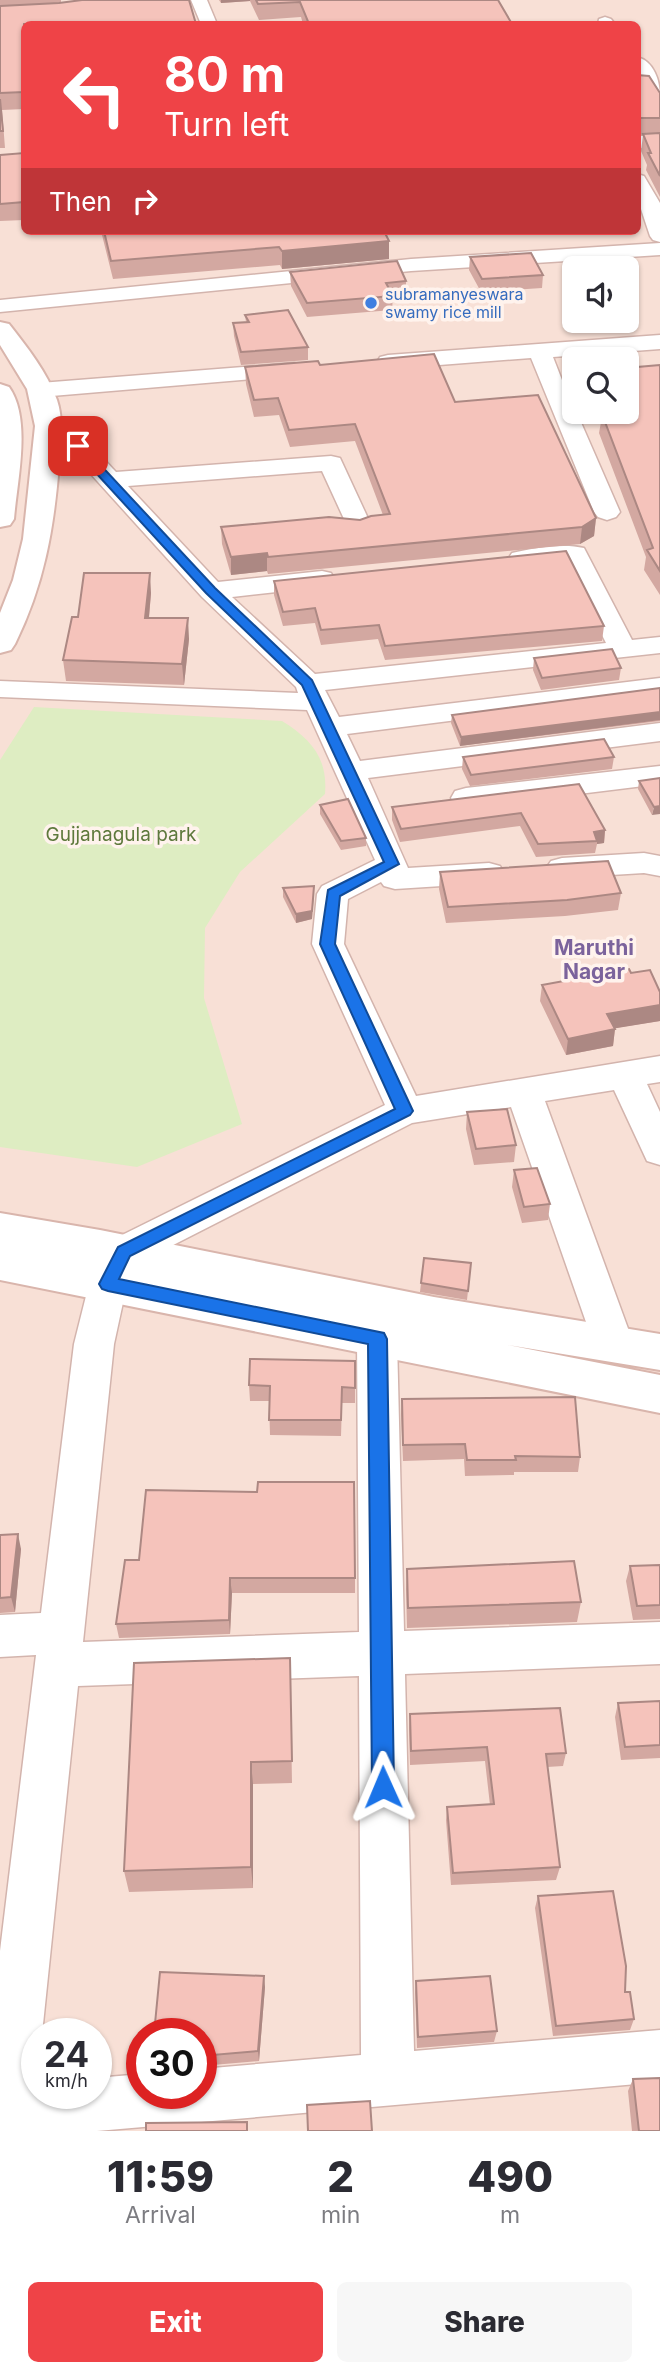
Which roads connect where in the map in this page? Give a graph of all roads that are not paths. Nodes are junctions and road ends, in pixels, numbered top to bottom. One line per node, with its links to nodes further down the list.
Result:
1 (199, 0): 2 (street)
2 (208, 21)
3 (641, 67): 4 (street)
4 (660, 91)
5 (641, 142): 6 (main road)
6 (660, 142)
7 (641, 185): 8 (street)
8 (655, 203): 9 (street)
9 (660, 236)
10 (660, 249): 11 (street)
11 (0, 306)
12 (0, 329): 17 (main road)
13 (660, 342): 14 (street)
14 (539, 350): 15 (street); 21 (street)
15 (373, 363)
16 (317, 368): 17 (street)
17 (40, 390): 19 (main road)
18 (0, 392): 22 (main road)
19 (48, 425): 20 (street); 27 (main road)
20 (111, 480): 23 (street); 26 (street)
21 (607, 512)
22 (0, 519)
23 (359, 527)
24 (494, 562): 29 (street)
25 (345, 577): 26 (street)
26 (211, 591): 32 (street)
27 (0, 644)
28 (660, 645): 29 (street)
29 (623, 649): 32 (street)
30 (660, 685): 32 (street)
31 (0, 689): 32 (street)
32 (318, 704): 34 (street)
33 (660, 732): 34 (street)
34 (350, 771): 37 (street)
35 (660, 775): 36 (street)
36 (438, 802)
37 (392, 864): 38 (street); 42 (street)
38 (660, 866)
39 (660, 1069): 40 (street)
40 (624, 1073): 41 (street); 43 (street)
41 (524, 1092): 42 (street); 48 (street)
42 (405, 1111): 46 (street)
43 (660, 1152)
44 (0, 1230): 46 (main road)
45 (0, 1263): 46 (main road)
46 (116, 1268): 47 (main road); 48 (main road); 53 (street)
47 (377, 1339): 50 (main road); 54 (street)
48 (614, 1345): 49 (main road)
49 (660, 1352)
50 (660, 1394)
51 (0, 1636): 53 (street)
52 (660, 1643): 54 (street)
53 (59, 1649): 54 (street); 57 (street)
54 (381, 1654): 56 (street)
55 (660, 2056): 56 (street)
56 (387, 2080): 57 (street)
57 (6, 2121)

